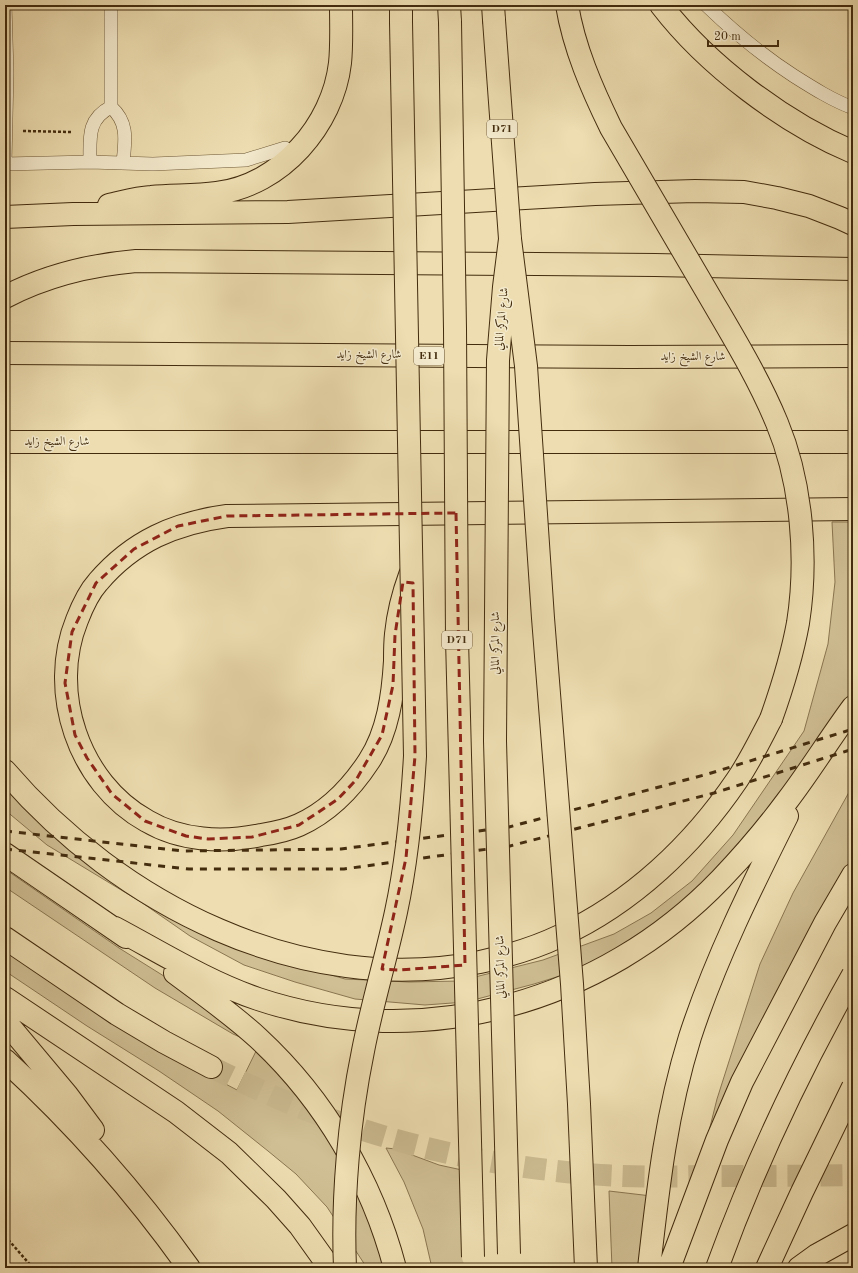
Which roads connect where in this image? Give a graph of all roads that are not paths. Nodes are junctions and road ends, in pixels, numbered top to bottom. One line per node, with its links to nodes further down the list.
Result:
1 (5, 5): 10 (lane)
2 (111, 5): 11 (lane)
3 (341, 5): 18 (main road)
4 (567, 5): 31 (main road, bridge)
5 (661, 5): 14 (main road)
6 (706, 5): 12 (lane)
7 (493, 12): 21 (main road, شارع المركز المالي / D71, bridge)
8 (449, 13): 46 (main road, D71, bridge)
9 (401, 14): 29 (main road, bridge)
10 (6, 74): 16 (lane)
11 (111, 107): 15 (lane); 17 (lane)
12 (853, 108)
13 (285, 148): 17 (lane)
14 (853, 152)
15 (90, 162): 16 (lane); 17 (lane)
16 (5, 163)
17 (123, 163)
18 (73, 214): 19 (main road); 20 (main road)
19 (5, 217)
20 (853, 224)
21 (510, 239): 45 (main road, شارع المركز المالي / D71, bridge); 51 (main road, bridge)
22 (853, 269): 23 (main road)
23 (5, 297)
24 (5, 353): 25 (main road, شارع الشيخ زايد / E11)
25 (853, 356)
26 (5, 442): 27 (main road, شارع الشيخ زايد)
27 (853, 442)
28 (853, 509): 29 (main road)
29 (412, 568): 49 (main road, bridge)
30 (853, 707): 32 (main road)
31 (5, 770)
32 (807, 773): 35 (main road); 52 (main road)
33 (5, 854): 35 (main road)
34 (853, 875): 53 (main road)
35 (115, 928): 50 (main road)
36 (5, 938): 41 (main road)
37 (853, 975): 54 (main road, bridge)
38 (5, 998): 48 (main road)
39 (5, 1022): 43 (main road)
40 (5, 1060): 43 (main road)
41 (211, 1067)
42 (853, 1087): 55 (main road, bridge)
43 (133, 1194): 47 (main road)
44 (853, 1235): 56 (main road)
45 (509, 1261)
46 (473, 1263)
47 (188, 1268)
48 (330, 1268)
49 (344, 1268)
50 (395, 1268)
51 (586, 1268)
52 (649, 1268)
53 (669, 1268)
54 (717, 1268)
55 (767, 1268)
56 (799, 1268)

